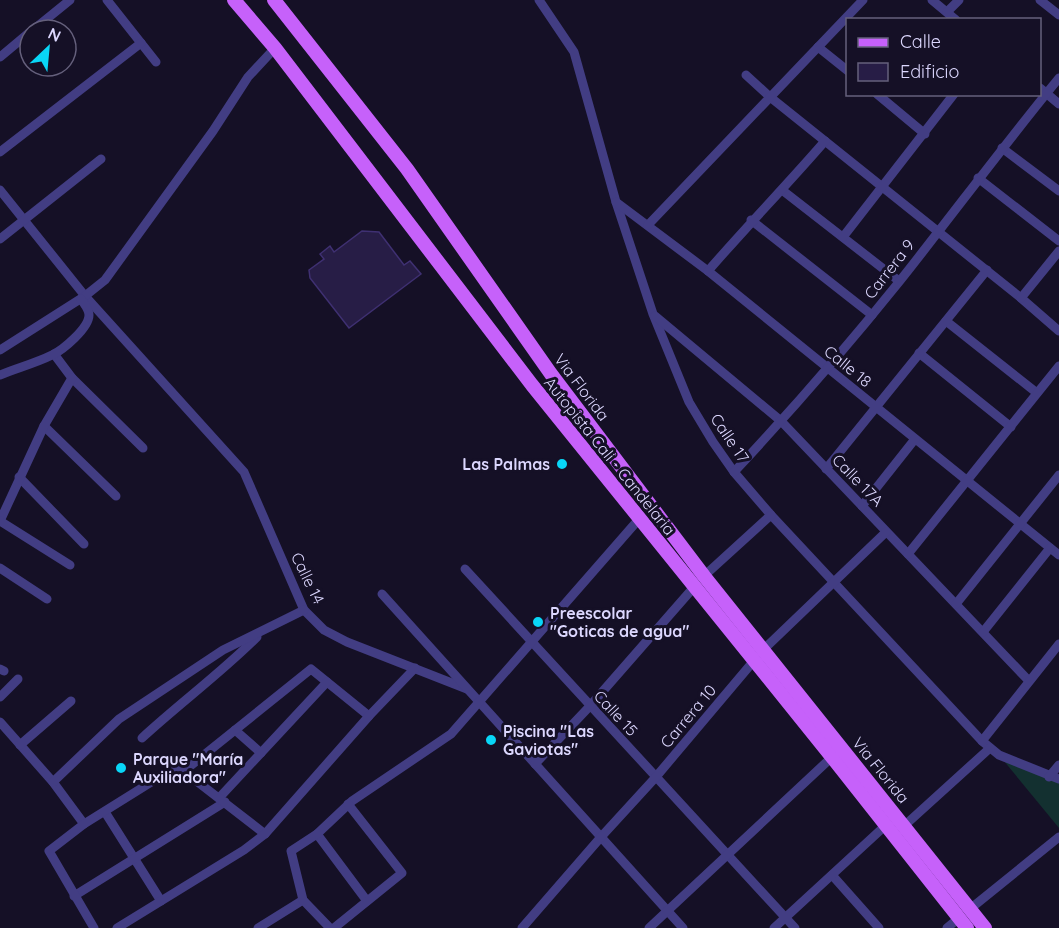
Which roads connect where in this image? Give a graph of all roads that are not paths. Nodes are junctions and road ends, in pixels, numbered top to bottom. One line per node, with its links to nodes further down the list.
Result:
1 (70, 0): 12 (street)
2 (107, 0): 17 (street)
3 (234, 0): 19 (main road, Autopista Cali - Candelaria)
4 (274, 0): 92 (main road, Via Florida)
5 (539, 0): 41 (street, Calle 17)
6 (863, 0): 13 (street)
7 (932, 0): 10 (street)
8 (959, 0): 10 (street)
9 (1040, 0): 11 (street)
10 (947, 12): 14 (street)
11 (1059, 15)
12 (48, 18)
13 (847, 18)
14 (954, 18)
15 (846, 19): 18 (street)
16 (18, 42): 20 (street)
17 (141, 43): 21 (street); 34 (street)
18 (819, 47): 22 (street); 28 (street)
19 (275, 48): 53 (street); 81 (main road, Autopista Cali - Candelaria)
20 (0, 57)
21 (156, 62)
22 (846, 69)
23 (746, 75): 28 (street)
24 (1059, 78): 25 (street, Carrera 9)
25 (1043, 91): 30 (street)
26 (879, 96): 31 (street)
27 (1039, 96): 33 (street, Carrera 9)
28 (770, 97): 32 (street); 44 (street)
29 (952, 98): 31 (street)
30 (1059, 104)
31 (925, 134): 37 (street)
32 (825, 141): 37 (street); 39 (street)
33 (1002, 148): 36 (street, Carrera 9); 40 (street)
34 (0, 152)
35 (101, 159): 42 (street)
36 (978, 178): 45 (street, Carrera 9); 48 (street)
37 (883, 187): 45 (street); 46 (street)
38 (0, 190): 42 (street, Calle 14)
39 (782, 190): 43 (street); 46 (street)
40 (1059, 191)
41 (616, 202): 44 (street, Calle 18); 55 (street, Calle 17)
42 (24, 220): 47 (street); 53 (street, Calle 14)
43 (751, 220): 51 (street); 56 (street)
44 (648, 225): 51 (street, Calle 18)
45 (938, 231): 50 (street); 52 (street, Carrera 9)
46 (843, 237): 52 (street)
47 (0, 239)
48 (1059, 242)
49 (1059, 251): 54 (street)
50 (987, 270): 54 (street); 57 (street)
51 (708, 271): 63 (street, Calle 18)
52 (899, 281): 56 (street, Carrera 9)
53 (83, 298): 59 (street); 60 (street); 98 (street, Calle 14)
54 (1021, 298): 58 (street)
55 (653, 314): 68 (street, Calle 17A); 74 (street, Calle 17)
56 (872, 315): 63 (street, Carrera 9)
57 (946, 321): 61 (street); 66 (street)
58 (1059, 331)
59 (0, 350)
60 (54, 354): 64 (street); 65 (street)
61 (920, 354): 67 (street); 70 (street)
62 (1059, 366): 66 (street)
63 (827, 368): 67 (street, Calle 18); 68 (street, Carrera 9)
64 (0, 375)
65 (72, 378): 69 (street); 72 (street)
66 (1037, 393): 70 (street)
67 (876, 407): 71 (street, Calle 18); 73 (street)
68 (781, 422): 73 (street, Calle 17A); 74 (street, Carrera 9)
69 (44, 426): 76 (street); 78 (street)
70 (1011, 427): 77 (street)
71 (915, 439): 77 (street, Calle 18); 79 (street)
72 (143, 448)
73 (826, 469): 79 (street, Calle 17A)
74 (734, 472): 80 (street, Calle 17)
75 (1059, 475): 83 (street)
76 (19, 477): 82 (street); 85 (street)
77 (967, 482): 83 (street, Calle 18); 87 (street)
78 (116, 496)
79 (862, 507): 84 (street, Calle 17A)
80 (771, 515): 92 (street); 93 (street, Calle 17)
81 (639, 519): 94 (main road, Autopista Cali - Candelaria); 101 (street)
82 (0, 521): 89 (street)
83 (1019, 524): 86 (street, Calle 18); 97 (street)
84 (886, 532): 87 (street, Calle 17A); 93 (street, Carrera 10)
85 (84, 544)
86 (1050, 548): 88 (street, Calle 18); 100 (street)
87 (908, 554): 97 (street, Calle 17A)
88 (1059, 555)
89 (70, 565)
90 (0, 568): 96 (street)
91 (465, 569): 101 (street, Calle 15)
92 (704, 576): 103 (main road, Via Florida)
93 (834, 582): 103 (street, Carrera 10); 118 (street, Calle 17)
94 (694, 587): 103 (main road, Autopista Cali - Candelaria); 112 (street)
95 (382, 594): 108 (street)
96 (47, 599)
97 (956, 604): 100 (street, Calle 17A)
98 (304, 610): 99 (street); 104 (street, Calle 14)
99 (263, 631): 116 (street); 126 (street)
100 (982, 632): 106 (street, Calle 17A)
101 (531, 641): 111 (street); 112 (street, Calle 15)
102 (1059, 644): 106 (street)
103 (759, 655): 120 (main road, Autopista Cali - Candelaria); 124 (street, Carrera 10); 132 (main road, Via Florida)
104 (415, 668): 108 (street, Calle 14); 113 (street)
105 (18, 678): 109 (street)
106 (1029, 681): 118 (street)
107 (327, 682): 113 (street); 115 (street); 119 (street)
108 (468, 689): 111 (street, Calle 14)
109 (0, 697)
110 (71, 701): 117 (street)
111 (478, 701): 121 (street, Calle 14); 128 (street)
112 (589, 707): 121 (street); 124 (street, Calle 15)
113 (369, 716): 133 (street)
114 (0, 722): 117 (street)
115 (235, 730): 119 (street); 123 (street)
116 (142, 738)
117 (20, 745): 126 (street)
118 (986, 745): 125 (street, Calle 17); 132 (street)
119 (261, 753): 127 (street)
120 (832, 757): 131 (main road, Autopista Cali - Candelaria); 137 (street)
121 (535, 764): 135 (street, Calle 14)
122 (1059, 765): 125 (street)
123 (180, 768): 127 (street); 129 (street)
124 (655, 778): 135 (street, Carrera 10); 137 (street, Calle 15)
125 (1054, 778)
126 (53, 782): 130 (street)
127 (222, 800): 133 (street); 138 (street)
128 (348, 804): 134 (street); 143 (street)
129 (105, 812): 130 (street); 138 (street)
130 (84, 824): 140 (street)
131 (886, 825): 139 (street); 146 (main road, Autopista Cali - Candelaria)
132 (904, 826): 146 (main road, Via Florida)
133 (265, 834): 141 (street)
134 (317, 834): 142 (street); 143 (street)
135 (601, 837): 144 (street, Calle 14); 151 (street, Carrera 10)
136 (1059, 837): 146 (street)
137 (728, 856): 144 (street); 145 (street, Calle 15)
138 (136, 859): 140 (street); 141 (street)
139 (832, 875): 145 (street); 156 (street)
140 (74, 896): 147 (street)
141 (161, 900): 148 (street)
142 (303, 900): 149 (street); 150 (street)
143 (367, 901): 150 (street)
144 (667, 911): 152 (street); 153 (street, Calle 14)
145 (785, 917): 154 (street); 155 (street, Calle 15)
146 (965, 918): 157 (street); 158 (main road, Via Florida)
147 (94, 928)
148 (117, 928)
149 (258, 928)
150 (332, 928)
151 (522, 928)
152 (649, 928)
153 (683, 928)
154 (774, 928)
155 (795, 928)
156 (879, 928)
157 (947, 928)
158 (985, 928)

